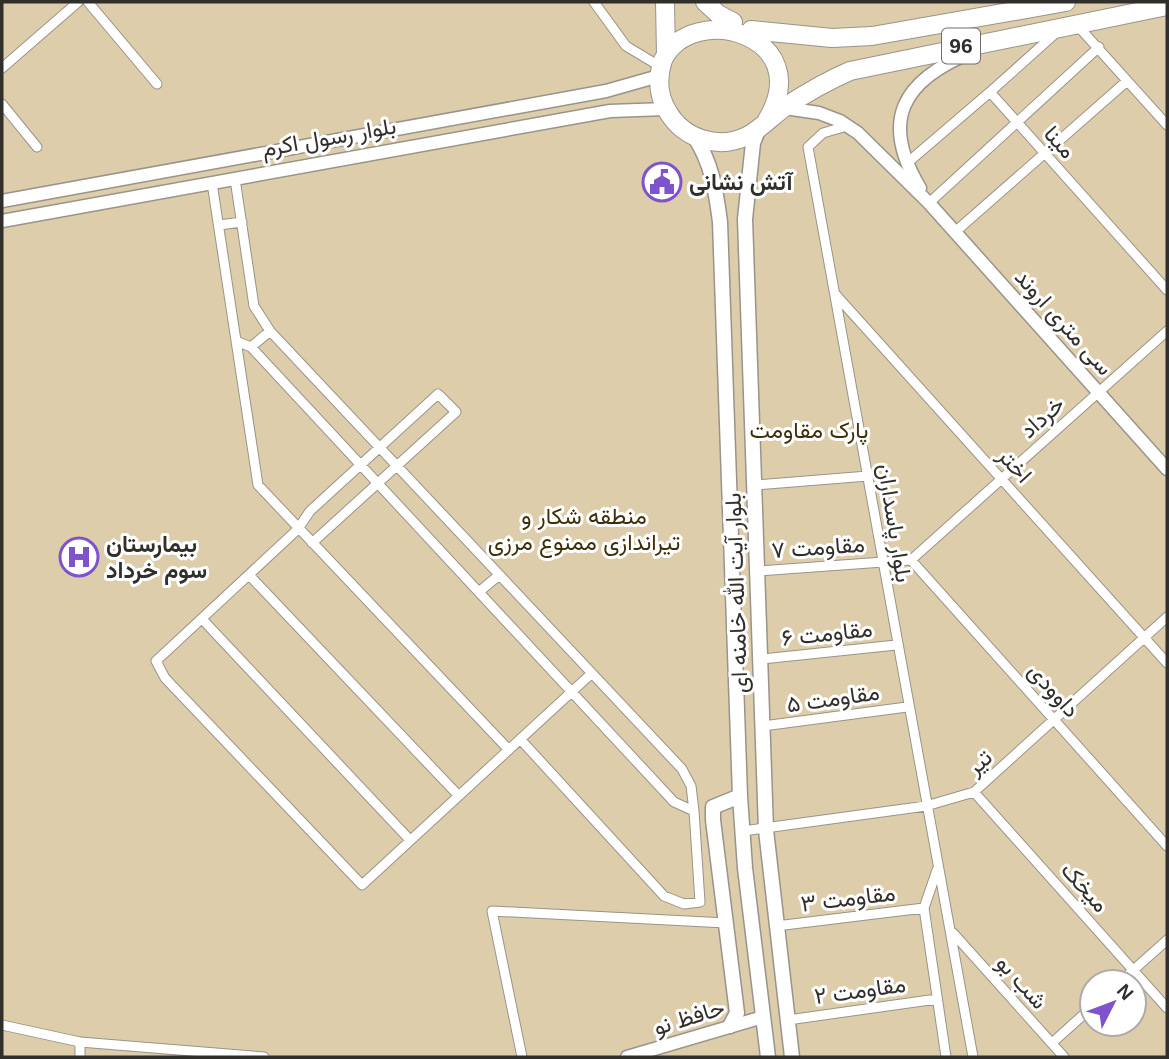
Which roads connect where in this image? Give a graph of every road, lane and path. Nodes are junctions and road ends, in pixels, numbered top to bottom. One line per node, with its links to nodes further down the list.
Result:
1 (78, 2): 13 (street)
2 (88, 2): 15 (street)
3 (594, 2): 12 (street)
4 (665, 2): 12 (highway)
5 (705, 2): 9 (highway, 96)
6 (1066, 2): 9 (highway, 96)
7 (1167, 6): 8 (highway, 96)
8 (1070, 25): 10 (highway, 96); 11 (street); 16 (street)
9 (744, 27): 12 (highway, 96); 21 (highway, 96)
10 (1010, 37): 18 (highway, 96); 27 (main road)
11 (1099, 47): 14 (street); 20 (street)
12 (662, 66): 19 (highway); 28 (main road, بلوار رسول اکرم)
13 (2, 68)
14 (1127, 81): 22 (street); 26 (street)
15 (157, 85)
16 (990, 92): 20 (street, مینا); 27 (street)
17 (2, 104): 25 (street)
18 (785, 108): 21 (highway, 96); 23 (main road)
19 (666, 109): 24 (highway); 29 (main road, بلوار رسول اکرم)
20 (1018, 123): 26 (street, مینا); 33 (street)
21 (763, 124): 24 (highway, 96); 52 (main road, بلوار آیت الله خامنه ای)
22 (1167, 125)
23 (847, 126): 33 (main road); 39 (street, بلوار پاسداران)
24 (694, 136): 76 (main road, بلوار آیت الله خامنه ای)
25 (37, 147)
26 (1045, 153): 37 (street); 38 (street, مینا)
27 (906, 164): 33 (main road)
28 (183, 168): 31 (main road); 32 (main road, بلوار رسول اکرم)
29 (235, 179): 30 (main road, بلوار رسول اکرم); 35 (street)
30 (212, 183): 31 (main road, بلوار رسول اکرم); 36 (street)
31 (186, 187): 34 (main road, بلوار رسول اکرم)
32 (2, 201)
33 (929, 203): 37 (main road, سی متری اروند)
34 (2, 221)
35 (242, 222): 36 (street); 40 (street)
36 (219, 225): 42 (street)
37 (955, 232): 44 (main road, سی متری اروند)
38 (1167, 290)
39 (834, 292): 49 (street, بلوار پاسداران); 50 (street, اختر)
40 (270, 331): 43 (street); 45 (street)
41 (1167, 331): 44 (street, خرداد)
42 (236, 341): 43 (street); 53 (street)
43 (251, 348): 46 (street)
44 (1099, 392): 48 (main road, سی متری اروند); 50 (street, خرداد)
45 (379, 449): 46 (street); 47 (street); 47 (street)
46 (361, 465): 51 (street); 53 (street)
47 (396, 468): 51 (street); 59 (street)
48 (1167, 469)
49 (868, 476): 52 (street); 56 (street, بلوار پاسداران)
50 (1002, 479): 55 (street, خرداد); 63 (street, اختر)
51 (379, 484): 54 (street); 60 (street)
52 (755, 485): 57 (main road, بلوار آیت الله خامنه ای)
53 (298, 529): 54 (street); 58 (street)
54 (312, 543): 73 (street)
55 (912, 560): 56 (street, مقاومت ۷); 70 (street, داوودی)
56 (881, 562): 57 (street, مقاومت ۷); 64 (street, بلوار پاسداران)
57 (758, 571): 65 (main road, بلوار آیت الله خامنه ای)
58 (248, 575): 62 (street); 75 (street)
59 (498, 576): 60 (street); 67 (street)
60 (480, 591): 68 (street)
61 (1167, 617): 63 (street, تیر)
62 (202, 619): 81 (street); 81 (street)
63 (1144, 638): 66 (street, اختر); 70 (street, تیر)
64 (896, 645): 65 (street, مقاومت ۶); 69 (street, بلوار پاسداران)
65 (762, 659): 71 (main road, بلوار آیت الله خامنه ای)
66 (1167, 663)
67 (591, 674): 68 (street); 78 (street)
68 (573, 691): 72 (street); 78 (street)
69 (907, 707): 71 (street, مقاومت ۵); 77 (street, بلوار پاسداران)
70 (1054, 720): 74 (street, تیر); 82 (street, داوودی)
71 (763, 726): 79 (main road, بلوار آیت الله خامنه ای)
72 (520, 738): 73 (street); 78 (street)
73 (509, 750): 75 (street)
74 (974, 792): 77 (street, تیر); 89 (street, میخک)
75 (458, 795): 81 (street)
76 (740, 796): 80 (main road, بلوار آیت الله خامنه ای); 85 (main road)
77 (926, 806): 79 (street, تیر); 83 (street, بلوار پاسداران)
78 (694, 811)
79 (766, 830): 80 (street, تیر); 86 (main road, بلوار آیت الله خامنه ای)
80 (743, 831): 94 (main road, بلوار آیت الله خامنه ای)
81 (410, 839)
82 (1167, 846)
83 (937, 869): 84 (street, بلوار پاسداران); 87 (street, بلوار پاسداران)
84 (924, 908): 86 (street, مقاومت ۳); 92 (street, بلوار پاسداران)
85 (726, 923): 98 (main road); 103 (street)
86 (776, 926): 95 (main road, بلوار آیت الله خامنه ای)
87 (952, 931): 100 (street, شب بو); 108 (street, بلوار پاسداران)
88 (1167, 940): 90 (street)
89 (1131, 968)
90 (1135, 968)
91 (1148, 987): 93 (street, میخک)
92 (937, 999): 95 (street, مقاومت ۲); 107 (street, بلوار پاسداران)
93 (1167, 1008)
94 (763, 1017): 98 (main road, حافظ نو); 105 (main road, بلوار آیت الله خامنه ای)
95 (788, 1020): 106 (main road, بلوار آیت الله خامنه ای)
96 (1078, 1020): 100 (street)
97 (2, 1025): 99 (street)
98 (730, 1026): 104 (main road, حافظ نو)
99 (80, 1042): 101 (street); 102 (street)
100 (1052, 1043): 109 (street, شب بو)
101 (80, 1057)
102 (264, 1057)
103 (522, 1057)
104 (627, 1057)
105 (768, 1057)
106 (792, 1057)
107 (946, 1057)
108 (973, 1057)
109 (1064, 1057)

